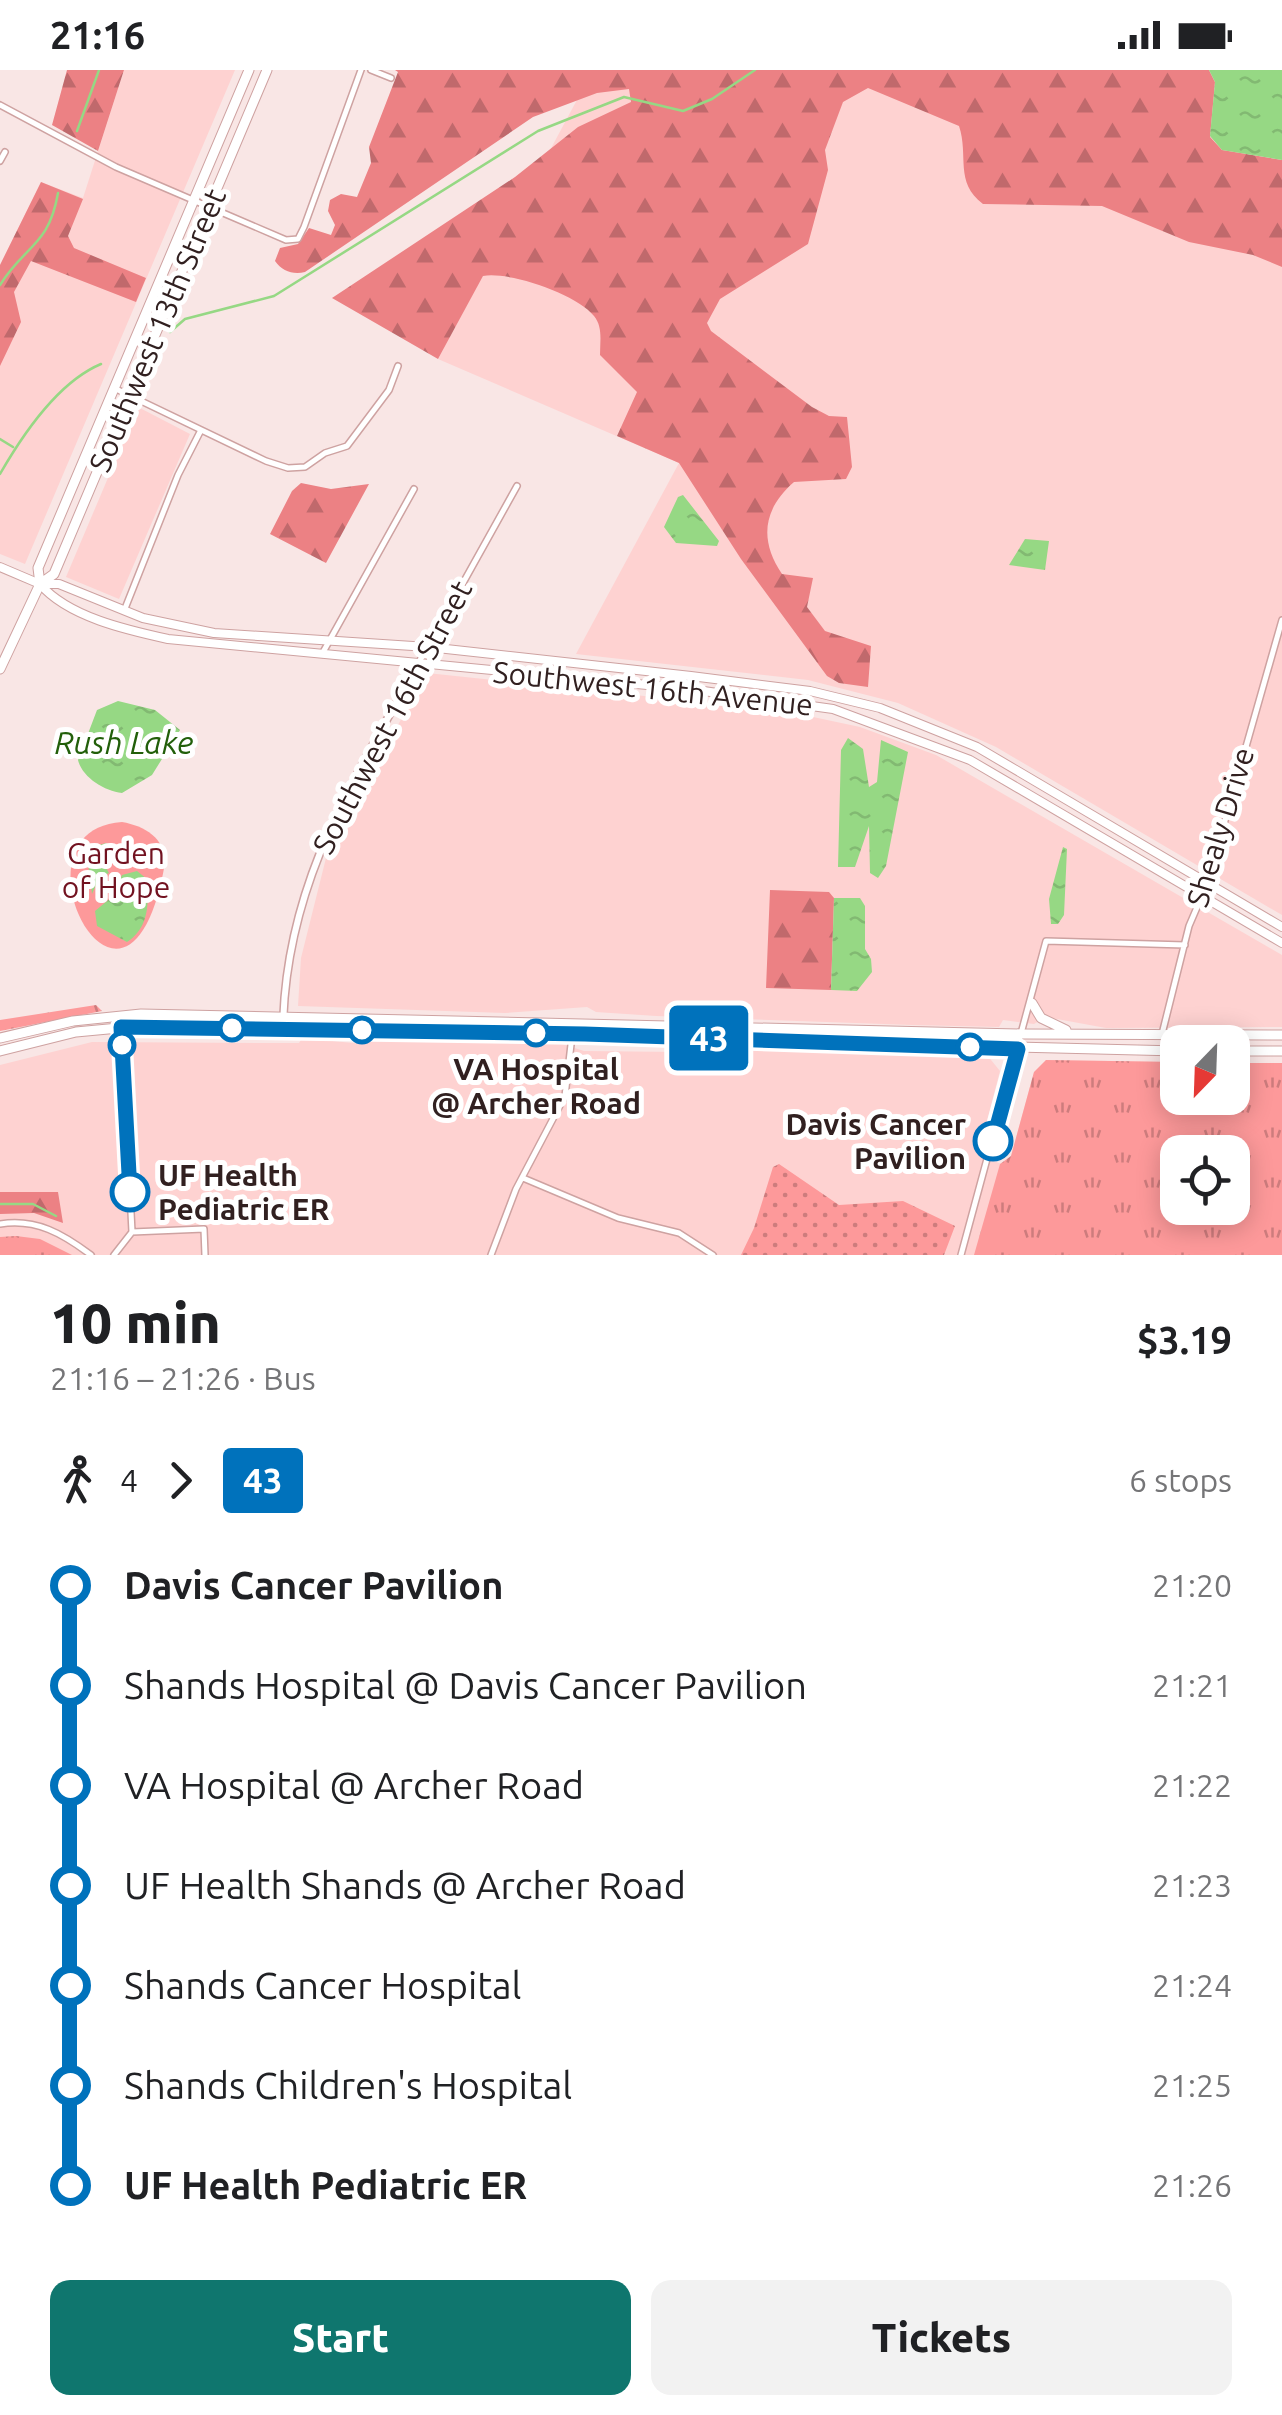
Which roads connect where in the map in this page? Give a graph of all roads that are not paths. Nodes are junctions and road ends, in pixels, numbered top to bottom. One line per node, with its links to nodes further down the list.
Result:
1 (360, 70): 10 (street)
2 (371, 70): 5 (street)
3 (248, 71): 4 (main road); 9 (main road, Southwest 13th Street)
4 (265, 74): 10 (main road, Southwest 13th Street)
5 (390, 78)
6 (0, 105): 9 (street)
7 (5, 152): 8 (street)
8 (0, 161)
9 (193, 202): 10 (street); 12 (main road, Southwest 13th Street)
10 (209, 207): 13 (main road, Southwest 13th Street)
11 (398, 366): 14 (street)
12 (114, 388): 13 (street); 18 (main road, Southwest 13th Street)
13 (130, 395): 14 (street); 18 (main road, Southwest 13th Street)
14 (202, 429): 19 (street)
15 (518, 486): 22 (street, Southwest 16th Street)
16 (414, 489): 21 (street)
17 (0, 567): 18 (main road, Southwest 16th Avenue)
18 (40, 584): 19 (main road, Southwest 16th Avenue); 23 (main road, Southwest 16th Avenue); 25 (main road, Southwest 13th Street)
19 (124, 611): 21 (main road, Southwest 16th Avenue)
20 (1282, 620): 26 (street, Shealy Drive)
21 (330, 641): 22 (main road, Southwest 16th Avenue); 23 (street)
22 (428, 647): 24 (street, Southwest 16th Street); 26 (main road, Southwest 16th Avenue)
23 (322, 654): 24 (main road, Southwest 16th Avenue)
24 (419, 662): 27 (main road, Southwest 16th Avenue); 33 (street, Southwest 16th Street)
25 (0, 669)
26 (1208, 884): 27 (street, Shealy Drive); 28 (main road, Southwest 16th Avenue)
27 (1203, 896): 29 (main road, Southwest 16th Avenue); 30 (street, Shealy Drive)
28 (1282, 927)
29 (1282, 943)
30 (1185, 946): 31 (street); 34 (street, Shealy Drive)
31 (1032, 1003): 37 (street); 38 (main road)
32 (121, 1015): 33 (main road); 35 (street); 42 (main road)
33 (283, 1023): 35 (main road); 36 (main road)
34 (1164, 1025)
35 (121, 1027): 44 (main road); 50 (street)
36 (573, 1028): 37 (main road); 43 (main road); 48 (street)
37 (1023, 1034): 38 (main road); 43 (street)
38 (1088, 1034): 39 (main road)
39 (1160, 1034)
40 (1250, 1035): 41 (main road)
41 (1282, 1035)
42 (0, 1038)
43 (1018, 1049): 45 (main road); 56 (street)
44 (0, 1050)
45 (1160, 1051)
46 (1250, 1051): 47 (main road)
47 (1282, 1051)
48 (522, 1178): 54 (street); 55 (street)
49 (0, 1224): 51 (street)
50 (132, 1232): 52 (street); 53 (street)
51 (91, 1255)
52 (114, 1255)
53 (205, 1255)
54 (490, 1255)
55 (714, 1255)
56 (961, 1255)

